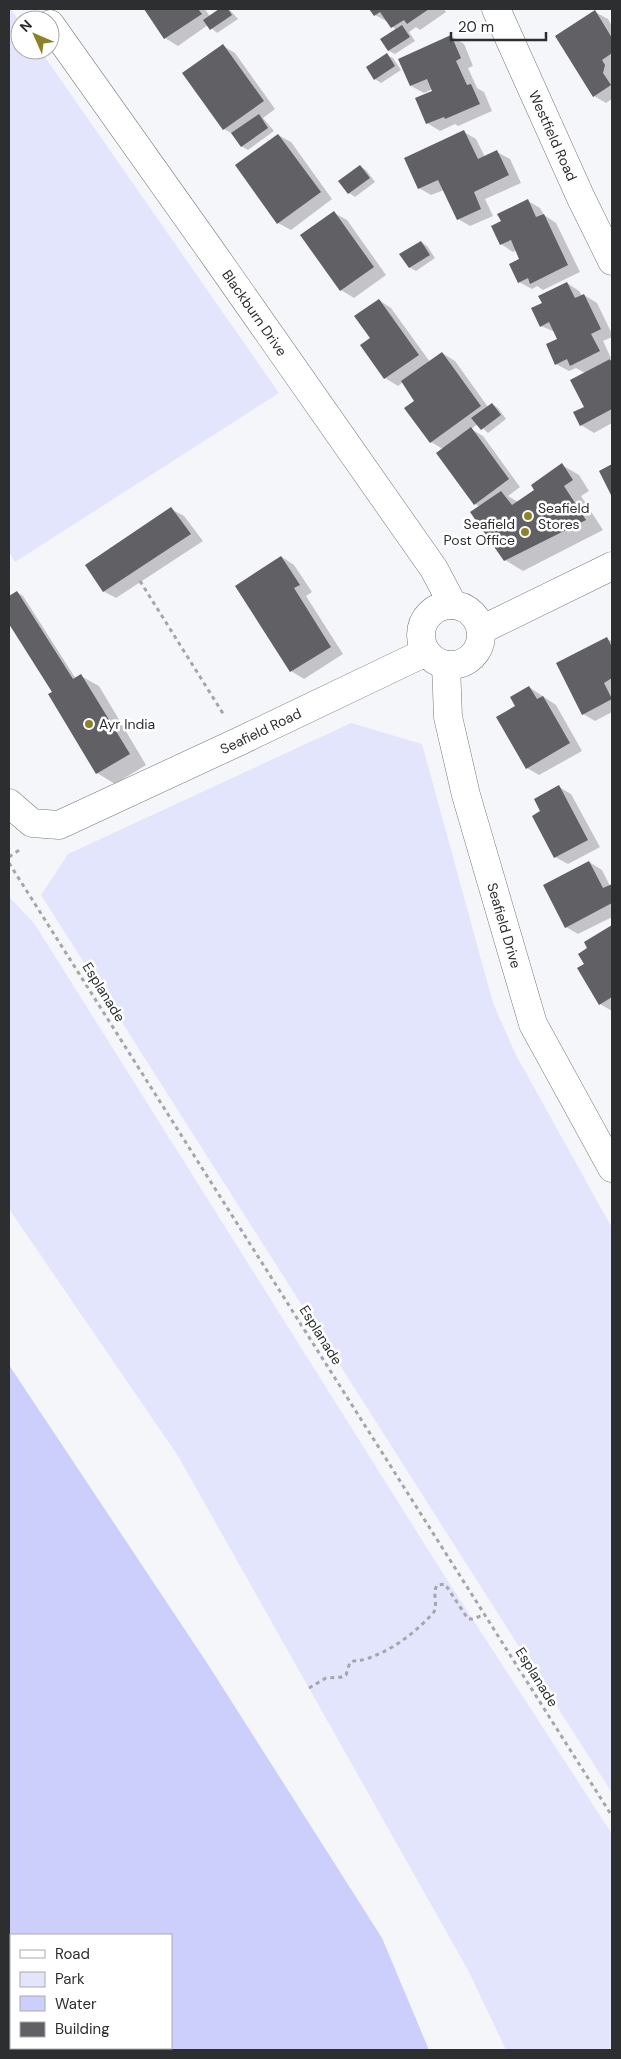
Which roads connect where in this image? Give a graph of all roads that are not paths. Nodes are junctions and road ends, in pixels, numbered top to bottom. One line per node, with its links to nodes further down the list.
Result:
1 (496, 9): 3 (street, Westfield Road)
2 (60, 38): 5 (street, Blackburn Drive)
3 (612, 261)
4 (612, 566): 6 (street)
5 (452, 605): 6 (street); 7 (street)
6 (481, 630): 7 (street)
7 (436, 658): 8 (street, Seafield Road); 9 (street, Seafield Drive)
8 (9, 803)
9 (612, 1168)

